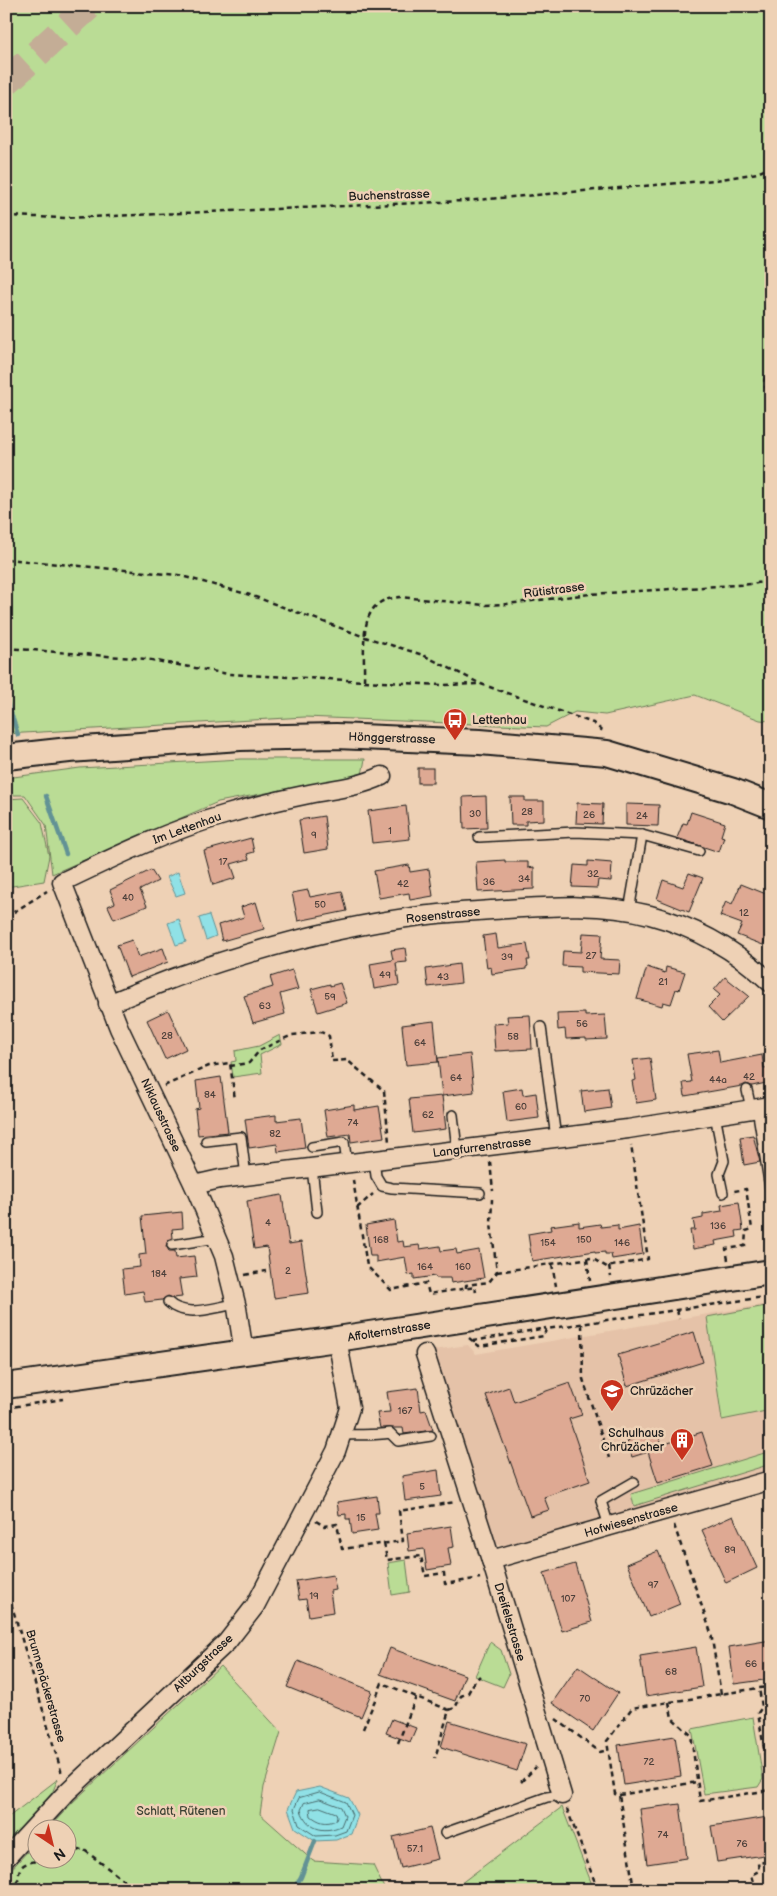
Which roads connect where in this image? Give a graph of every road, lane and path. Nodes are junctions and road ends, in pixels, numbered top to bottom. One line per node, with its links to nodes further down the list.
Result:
1 (771, 167): 2 (path, Buchenstrasse)
2 (6, 216)
3 (771, 370): 4 (path)
4 (771, 399)
5 (6, 559): 7 (path)
6 (771, 580): 7 (path, Rütistrasse)
7 (365, 637): 9 (path); 10 (path)
8 (6, 648): 9 (path)
9 (364, 680): 10 (path)
10 (482, 684): 11 (path)
11 (609, 736)
12 (6, 758): 14 (street, Hönggerstrasse)
13 (382, 776): 18 (street, Im Lettenhau)
14 (771, 806)
15 (642, 835): 16 (lane); 17 (lane); 19 (lane)
16 (479, 836)
17 (699, 851)
18 (62, 882): 20 (path); 22 (street, Niklausstrasse)
19 (629, 910): 21 (street, Rosenstrasse); 22 (street, Rosenstrasse)
20 (6, 917)
21 (771, 983)
22 (108, 1004): 26 (street, Niklausstrasse)
23 (541, 1027): 32 (lane)
24 (230, 1066): 26 (path); 27 (path); 34 (path)
25 (747, 1090): 28 (lane)
26 (150, 1093): 42 (street, Niklausstrasse)
27 (235, 1100)
28 (760, 1108): 29 (street, Langfurrenstrasse); 44 (lane)
29 (715, 1115): 31 (street, Langfurrenstrasse); 46 (lane)
30 (453, 1116): 37 (lane)
31 (628, 1129): 32 (street, Langfurrenstrasse); 55 (path)
32 (556, 1138): 36 (street, Langfurrenstrasse)
33 (206, 1141): 41 (lane)
34 (389, 1142)
35 (312, 1146): 39 (lane)
36 (488, 1146): 37 (street, Langfurrenstrasse); 57 (path)
37 (457, 1149): 38 (street, Langfurrenstrasse)
38 (374, 1160): 39 (street, Langfurrenstrasse); 43 (lane)
39 (349, 1163): 40 (street, Langfurrenstrasse); 47 (path)
40 (312, 1168): 41 (street, Langfurrenstrasse); 48 (lane)
41 (246, 1176): 42 (street, Langfurrenstrasse)
42 (194, 1185): 50 (street, Niklausstrasse)
43 (382, 1186): 45 (lane); 47 (path)
44 (770, 1188): 49 (path)
45 (480, 1193)
46 (722, 1193): 53 (path)
47 (358, 1208): 63 (path)
48 (317, 1212)
49 (771, 1217)
50 (216, 1238): 51 (lane); 67 (street, Niklausstrasse)
51 (172, 1245)
52 (586, 1259): 54 (path); 55 (path); 61 (path)
53 (728, 1260)
54 (552, 1264): 57 (path); 62 (path)
55 (609, 1266): 60 (path)
56 (266, 1271): 59 (path)
57 (497, 1272): 63 (path)
58 (771, 1272): 72 (street, Affolternstrasse)
59 (239, 1276)
60 (611, 1278)
61 (590, 1281)
62 (556, 1286)
63 (466, 1288): 64 (path)
64 (476, 1292)
65 (771, 1296): 68 (path)
66 (168, 1302): 67 (lane)
67 (236, 1304): 75 (street, Niklausstrasse)
68 (677, 1310): 69 (path); 70 (path)
69 (679, 1319)
70 (582, 1324): 71 (path); 80 (path)
71 (546, 1329): 74 (path); 74 (path)
72 (337, 1339): 75 (street, Affolternstrasse); 78 (street, Altburgstrasse)
73 (460, 1340): 74 (path)
74 (473, 1341)
75 (244, 1353): 77 (street, Affolternstrasse)
76 (425, 1354): 83 (street, Dreifelsstrasse)
77 (6, 1386)
78 (341, 1435): 79 (lane); 85 (street, Altburgstrasse)
79 (431, 1436)
80 (609, 1458)
81 (771, 1480): 84 (street, Hofwiesenstrasse)
82 (634, 1482): 86 (lane)
83 (472, 1499): 87 (path); 88 (street, Dreifelsstrasse)
84 (668, 1509): 86 (street, Hofwiesenstrasse); 93 (path)
85 (302, 1514): 87 (path); 104 (street, Altburgstrasse)
86 (609, 1526): 88 (street, Hofwiesenstrasse)
87 (384, 1543): 88 (path)
88 (493, 1568): 105 (street, Dreifelsstrasse)
89 (6, 1586): 104 (path, Brunnenäckerstrasse)
90 (480, 1676): 96 (path)
91 (768, 1683): 92 (path)
92 (759, 1688): 93 (path); 103 (path)
93 (721, 1694): 95 (path)
94 (416, 1697): 96 (path); 98 (path); 99 (path)
95 (669, 1702): 100 (path); 102 (path)
96 (449, 1710): 101 (path)
97 (551, 1715): 100 (path)
98 (364, 1729)
99 (398, 1743)
100 (608, 1750): 106 (path)
101 (435, 1758)
102 (697, 1782): 103 (path); 106 (path)
103 (771, 1791)
104 (67, 1792): 109 (street, Altburgstrasse)
105 (562, 1795): 107 (lane); 114 (path)
106 (618, 1795): 115 (path)
107 (445, 1833)
108 (78, 1850): 113 (path)
109 (6, 1858)
110 (771, 1861): 116 (path)
111 (28, 1864): 112 (path)
112 (11, 1890)
113 (136, 1890)
114 (598, 1890)
115 (634, 1890)
116 (755, 1890)

